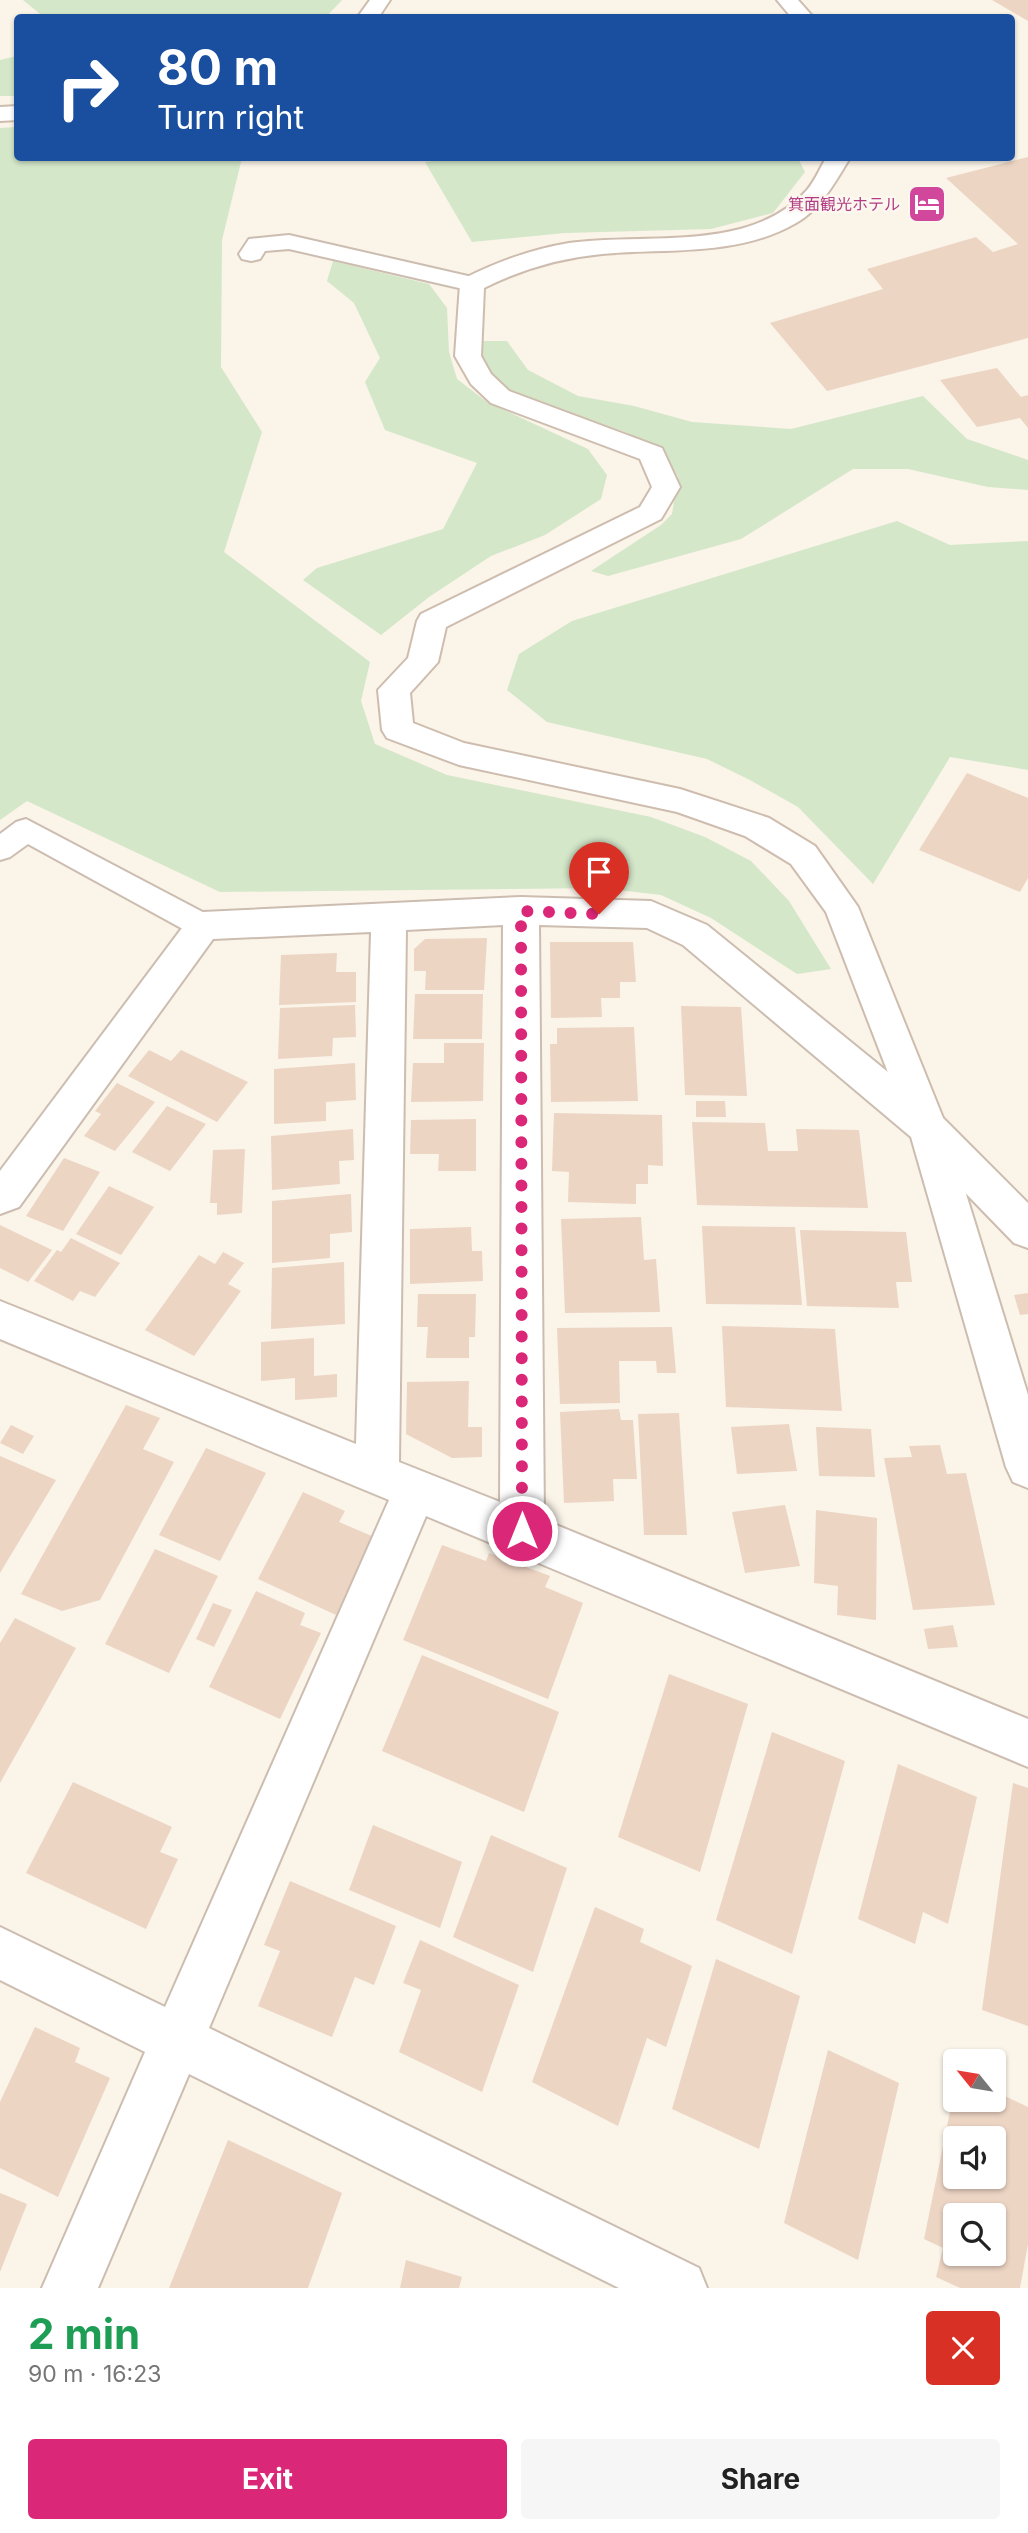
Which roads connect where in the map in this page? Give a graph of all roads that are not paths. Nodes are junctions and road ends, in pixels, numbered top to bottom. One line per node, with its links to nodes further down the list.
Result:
1 (787, 0): 2 (street)
2 (800, 14)
3 (836, 161): 5 (street)
4 (251, 254): 5 (street)
5 (472, 284): 10 (street)
6 (0, 849): 9 (lane)
7 (521, 911): 8 (street); 10 (street); 16 (street)
8 (389, 918): 9 (street); 15 (street)
9 (203, 926): 11 (street)
10 (928, 1128): 12 (street); 14 (street)
11 (0, 1197)
12 (1028, 1230)
13 (0, 1320): 15 (street)
14 (1028, 1468)
15 (396, 1482): 16 (street); 19 (street)
16 (522, 1531): 17 (street)
17 (1028, 1743)
18 (0, 1953): 19 (street)
19 (176, 2037): 20 (street); 21 (street)
20 (70, 2288)
21 (680, 2288)

